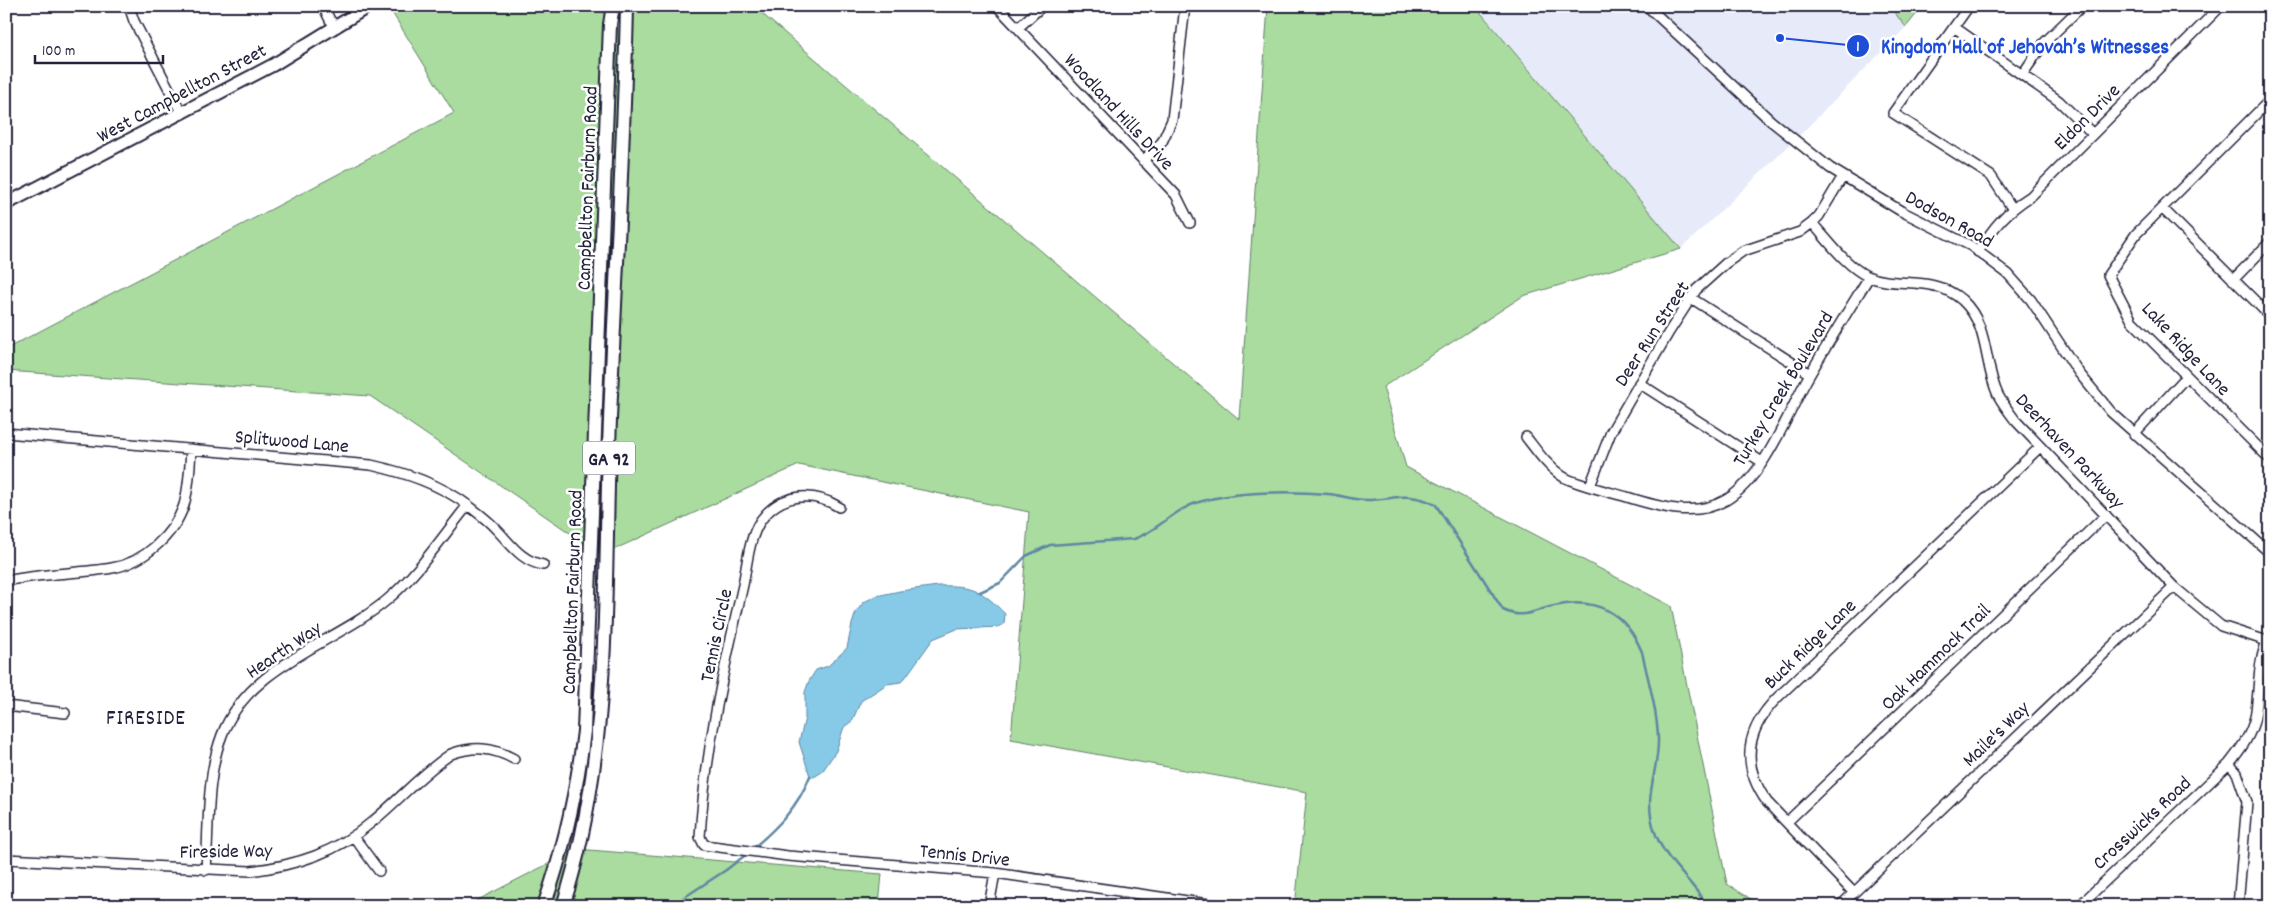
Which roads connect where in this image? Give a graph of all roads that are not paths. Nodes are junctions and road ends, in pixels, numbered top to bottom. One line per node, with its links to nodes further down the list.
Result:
1 (129, 6): 18 (street)
2 (322, 6): 13 (street)
3 (369, 6): 13 (main road, West Campbellton Street)
4 (613, 6): 64 (main road, Campbellton Fairburn Road / GA 92)
5 (627, 6): 65 (main road, Campbellton Fairburn Road / GA 92)
6 (997, 6): 15 (street, Woodland Hills Drive)
7 (1042, 6): 15 (street)
8 (1185, 6): 20 (street)
9 (1647, 6): 21 (street, Dodson Road)
10 (1969, 6): 14 (street)
11 (2082, 6): 16 (street)
12 (2221, 6): 19 (street, Eldon Drive)
13 (337, 27): 18 (main road, West Campbellton Street)
14 (1954, 27): 16 (street); 23 (street)
15 (1018, 28): 20 (street, Woodland Hills Drive)
16 (2022, 75): 19 (street)
17 (2270, 100): 24 (street, Lake Ridge Lane)
18 (182, 114): 22 (main road, West Campbellton Street)
19 (2093, 134): 23 (street, Eldon Drive)
20 (1143, 161): 25 (street, Woodland Hills Drive)
21 (1843, 176): 26 (street, Deer Run Street); 28 (street, Dodson Road)
22 (6, 204)
23 (2012, 208): 28 (street, Eldon Drive)
24 (2162, 208): 30 (street); 34 (street, Lake Ridge Lane)
25 (1190, 223)
26 (1812, 223): 29 (street, Deerhaven Parkway); 31 (street, Deer Run Street)
27 (2270, 242): 30 (street)
28 (1978, 252): 37 (street, Dodson Road)
29 (1869, 277): 33 (street, Turkey Creek Boulevard); 39 (street, Deerhaven Parkway)
30 (2233, 280): 32 (street)
31 (1691, 298): 33 (street); 35 (street, Deer Run Street)
32 (2270, 316)
33 (1810, 374): 42 (street, Turkey Creek Boulevard)
34 (2187, 376): 37 (street); 41 (street, Lake Ridge Lane)
35 (1638, 382): 42 (street); 43 (street, Deer Run Street)
36 (6, 433): 40 (street, Splitwood Lane)
37 (2134, 434): 47 (street, Dodson Road)
38 (1526, 438): 43 (street, Turkey Creek Boulevard)
39 (2040, 447): 46 (street, Deerhaven Parkway); 56 (street, Buck Ridge Lane)
40 (191, 449): 44 (street, Splitwood Lane); 49 (street)
41 (2270, 459)
42 (1762, 462): 43 (street, Turkey Creek Boulevard)
43 (1590, 486)
44 (468, 505): 48 (street, Splitwood Lane); 60 (street, Hearth Way)
45 (839, 507): 58 (street, Tennis Circle)
46 (2106, 515): 50 (street, Deerhaven Parkway); 56 (street, Oak Hammock Trail)
47 (2270, 553)
48 (543, 565)
49 (6, 581)
50 (2174, 587): 51 (street, Deerhaven Parkway); 63 (street, Maile's Way)
51 (2268, 638): 55 (street, Crosswicks Road)
52 (6, 706): 53 (street)
53 (65, 713)
54 (514, 759): 57 (street, Fireside Way)
55 (2229, 764): 69 (street, Crosswicks Road); 70 (street)
56 (1787, 822): 63 (street, Buck Ridge Lane)
57 (354, 837): 60 (street, Fireside Way); 61 (street)
58 (704, 845): 62 (street, Tennis Drive)
59 (6, 859): 60 (street, Fireside Way)
60 (206, 870)
61 (379, 871)
62 (995, 873): 66 (street); 67 (street, Tennis Drive)
63 (1853, 892): 68 (street, Maile's Way)
64 (544, 906)
65 (563, 906)
66 (989, 906)
67 (1222, 906)
68 (1840, 906)
69 (2079, 906)
70 (2238, 906)

